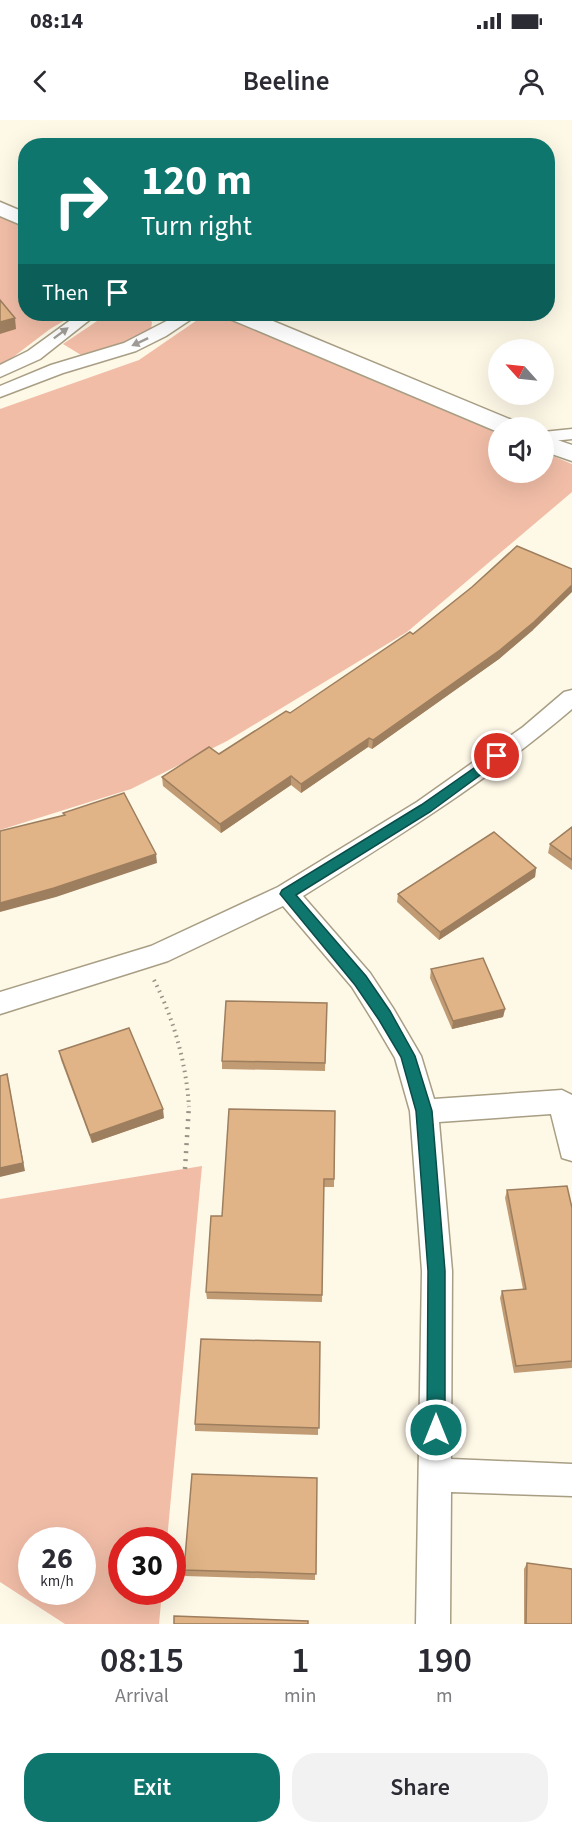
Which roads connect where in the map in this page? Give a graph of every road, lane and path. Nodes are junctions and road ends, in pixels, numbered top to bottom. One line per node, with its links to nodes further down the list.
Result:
1 (0, 208): 2 (street)
2 (18, 217)
3 (80, 321): 6 (street, one-way to 3)
4 (180, 321): 7 (street, one-way to 7)
5 (255, 321): 10 (street)
6 (34, 355): 7 (street); 8 (street)
7 (57, 369): 9 (street)
8 (0, 372)
9 (0, 392)
10 (488, 419)
11 (572, 434): 12 (street)
12 (554, 436)
13 (554, 447): 14 (street)
14 (572, 454)
15 (572, 697): 16 (street)
16 (287, 894): 17 (street); 19 (street)
17 (143, 959): 18 (street); 21 (path)
18 (0, 1003)
19 (424, 1111): 20 (street); 22 (street)
20 (572, 1149)
21 (185, 1169)
22 (436, 1475): 23 (street); 24 (street)
23 (572, 1480)
24 (433, 1624)

